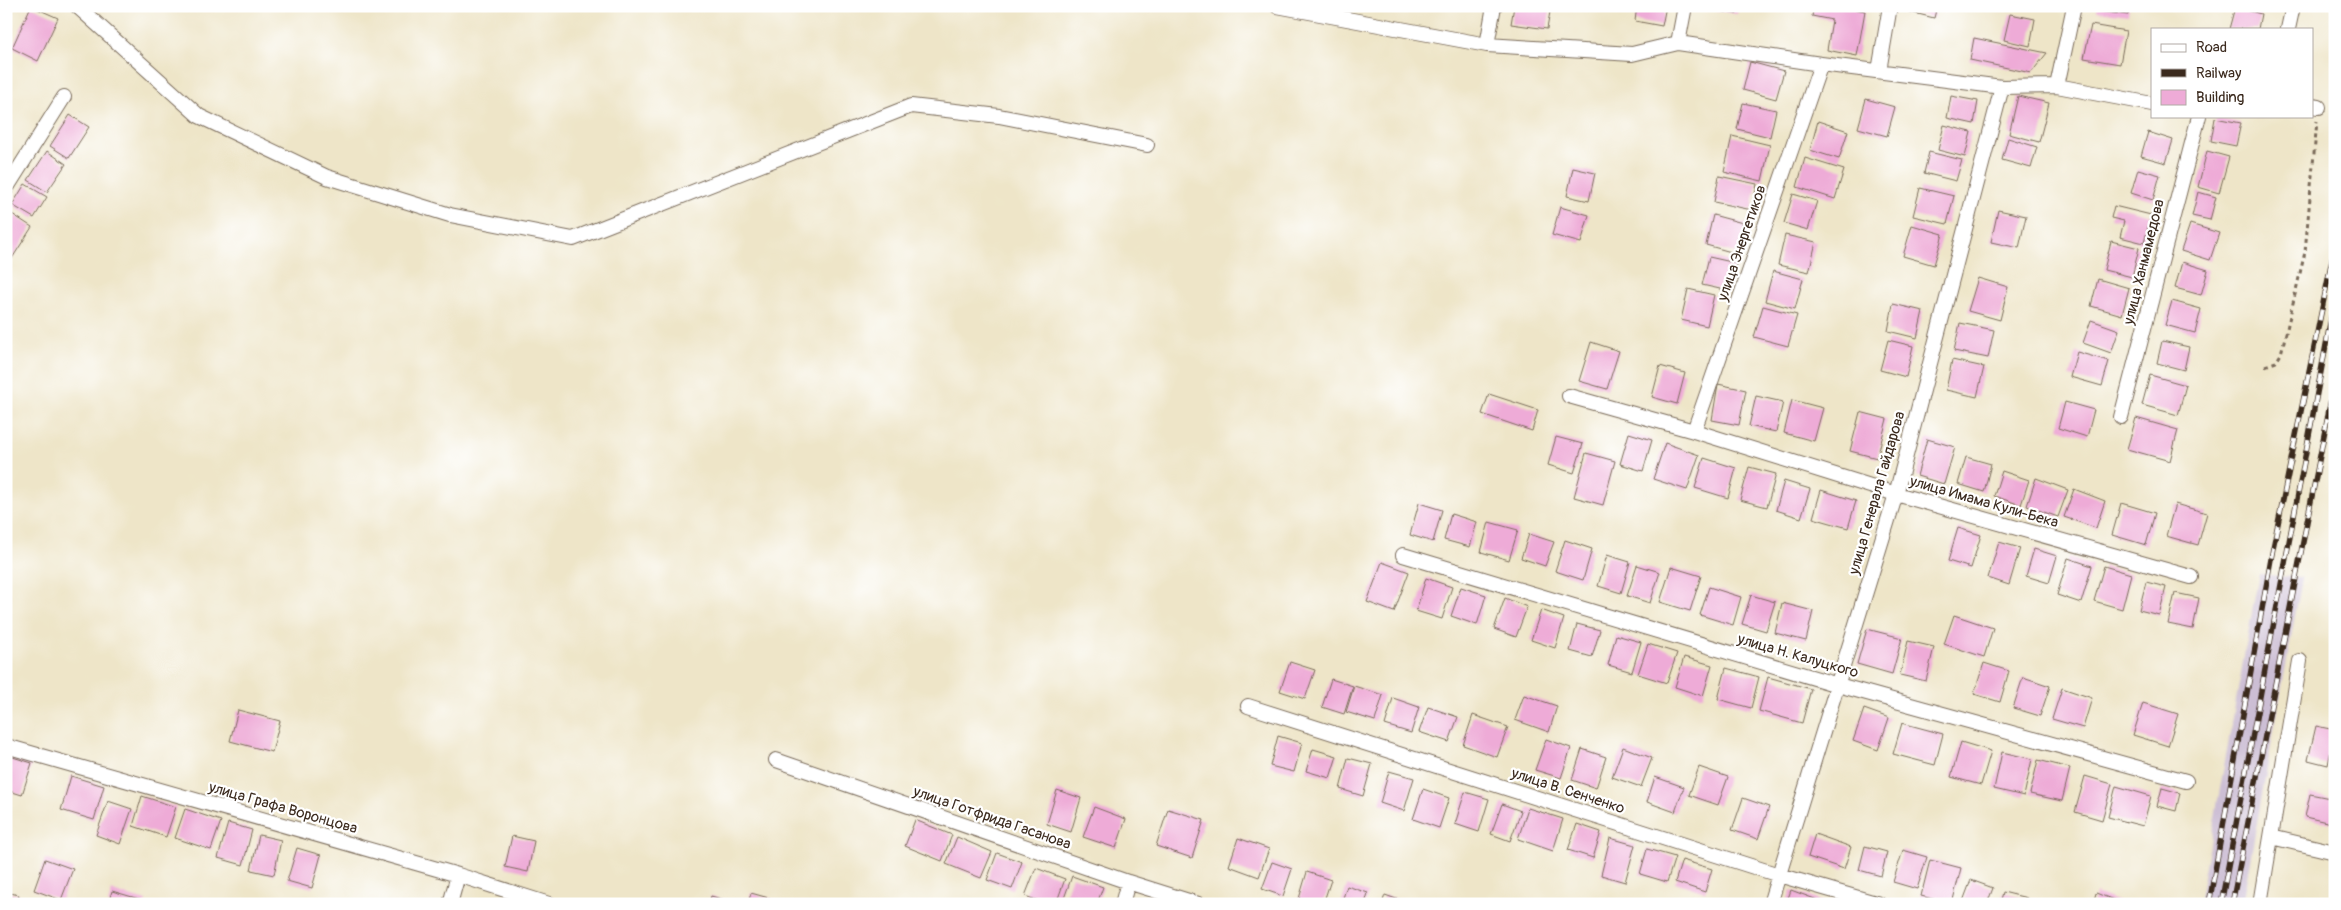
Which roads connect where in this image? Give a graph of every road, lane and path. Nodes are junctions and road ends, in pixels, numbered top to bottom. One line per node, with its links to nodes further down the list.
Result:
1 (77, 6): 19 (street)
2 (1494, 6): 10 (street)
3 (1685, 6): 9 (street)
4 (1890, 6): 12 (street)
5 (2074, 6): 13 (street)
6 (2292, 6): 8 (street)
7 (1282, 7): 10 (street)
8 (2288, 28)
9 (1678, 43): 10 (street); 11 (street)
10 (1487, 45)
11 (1821, 64): 12 (street); 24 (street, улица Энергетиков)
12 (1879, 71): 14 (street)
13 (2057, 86): 14 (street); 16 (street)
14 (2002, 87): 25 (street, улица Генерала Гайдарова)
15 (64, 97): 20 (street)
16 (2151, 104)
17 (2315, 107): 21 (path)
18 (2198, 118): 23 (street, улица Ханмамедова)
19 (1147, 145)
20 (6, 189)
21 (2265, 366)
22 (1569, 396): 24 (street, улица Имама Кули-Бека)
23 (2121, 417)
24 (1694, 432): 25 (street, улица Имама Кули-Бека)
25 (1896, 494): 27 (street, улица Имама Кули-Бека); 29 (street, улица Генерала Гайдарова)
26 (1403, 555): 29 (street, улица Н. Калуцкого)
27 (2191, 577)
28 (2300, 661): 34 (street)
29 (1838, 685): 33 (street, улица Н. Калуцкого); 36 (street, улица Генерала Гайдарова)
30 (1248, 706): 36 (street, улица В. Сенченко)
31 (6, 746): 37 (street, улица Графа Воронцова)
32 (776, 760): 38 (street, улица Готфрида Гасанова)
33 (2186, 781)
34 (2271, 837): 35 (street); 45 (street)
35 (2335, 852)
36 (1779, 874): 43 (street, улица Генерала Гайдарова); 44 (street, улица В. Сенченко)
37 (458, 875): 39 (street); 40 (street, улица Графа Воронцова)
38 (1128, 882): 41 (street); 42 (street, улица Готфрида Гасанова)
39 (450, 904)
40 (549, 904)
41 (1122, 904)
42 (1198, 904)
43 (1770, 904)
44 (1879, 904)
45 (2260, 904)

